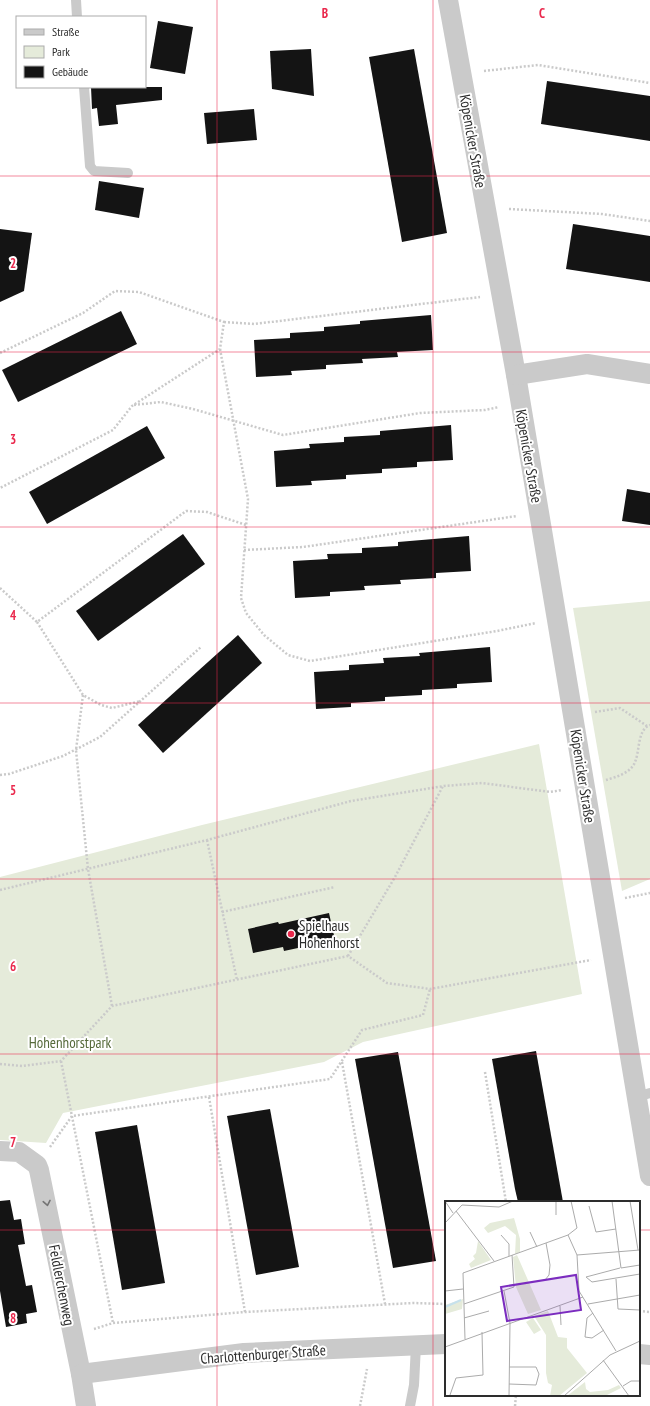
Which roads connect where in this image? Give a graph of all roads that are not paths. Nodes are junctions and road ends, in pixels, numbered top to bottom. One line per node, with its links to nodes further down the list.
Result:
1 (76, 0): 3 (lane)
2 (448, 0): 7 (street, Köpenicker Straße)
3 (77, 16)
4 (84, 88): 5 (lane)
5 (128, 173)
6 (650, 374): 7 (street)
7 (516, 375): 8 (street, Köpenicker Straße)
8 (643, 1095): 10 (street, Köpenicker Straße)
9 (0, 1151): 15 (street, Feldlerchenweg, one-way to 15)
10 (650, 1176)
11 (445, 1344): 12 (street, Charlottenburger Straße)
12 (416, 1345): 15 (street, Charlottenburger Straße); 17 (lane)
13 (640, 1354): 14 (street)
14 (650, 1355)
15 (81, 1374): 16 (street, Feldlerchenweg)
16 (86, 1406)
17 (410, 1406)

